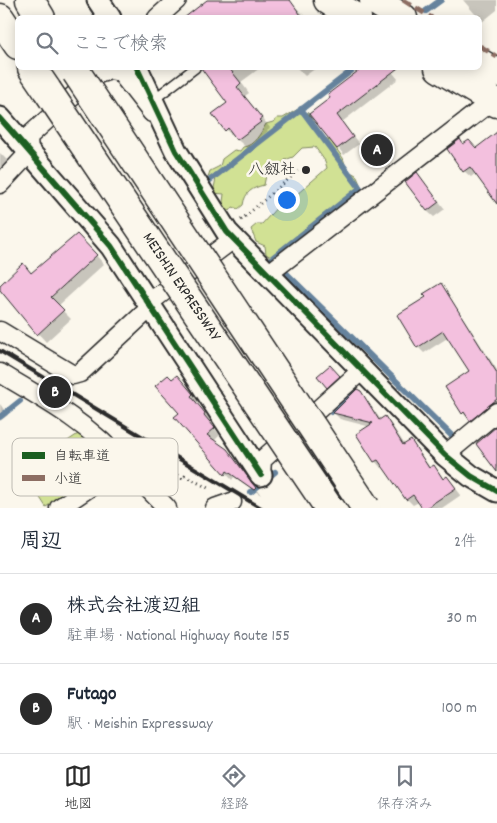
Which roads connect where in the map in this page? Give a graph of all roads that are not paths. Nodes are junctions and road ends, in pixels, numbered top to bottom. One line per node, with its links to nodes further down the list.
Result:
1 (30, 0): 6 (highway)
2 (98, 0): 7 (street)
3 (177, 0): 8 (street)
4 (328, 0): 9 (highway)
5 (374, 0): 10 (highway)
6 (39, 15)
7 (108, 15)
8 (160, 15)
9 (352, 15)
10 (398, 15)
11 (0, 18): 12 (highway)
12 (15, 40)
13 (482, 64): 19 (highway)
14 (33, 70): 41 (highway, MEISHIN EXPRESSWAY, bridge)
15 (92, 70): 23 (street); 24 (street); 42 (highway, MEISHIN EXPRESSWAY, bridge)
16 (138, 70): 20 (street)
17 (192, 70): 20 (lane)
18 (443, 70): 21 (highway)
19 (497, 73)
20 (153, 100): 23 (street)
21 (496, 100): 27 (street)
22 (0, 118): 24 (street)
23 (170, 138): 26 (street)
24 (29, 153): 25 (street); 28 (street)
25 (0, 184)
26 (230, 236): 27 (street); 28 (street)
27 (268, 274): 30 (street)
28 (150, 307): 29 (street); 35 (street)
29 (0, 331)
30 (361, 371): 34 (street); 35 (street)
31 (0, 372): 33 (street)
32 (497, 412): 34 (street)
33 (100, 438)
34 (445, 455): 36 (street)
35 (261, 475)
36 (497, 491)
37 (77, 496): 39 (street)
38 (232, 502): 40 (street)
39 (59, 508)
40 (215, 508)
41 (329, 508)
42 (366, 508)

